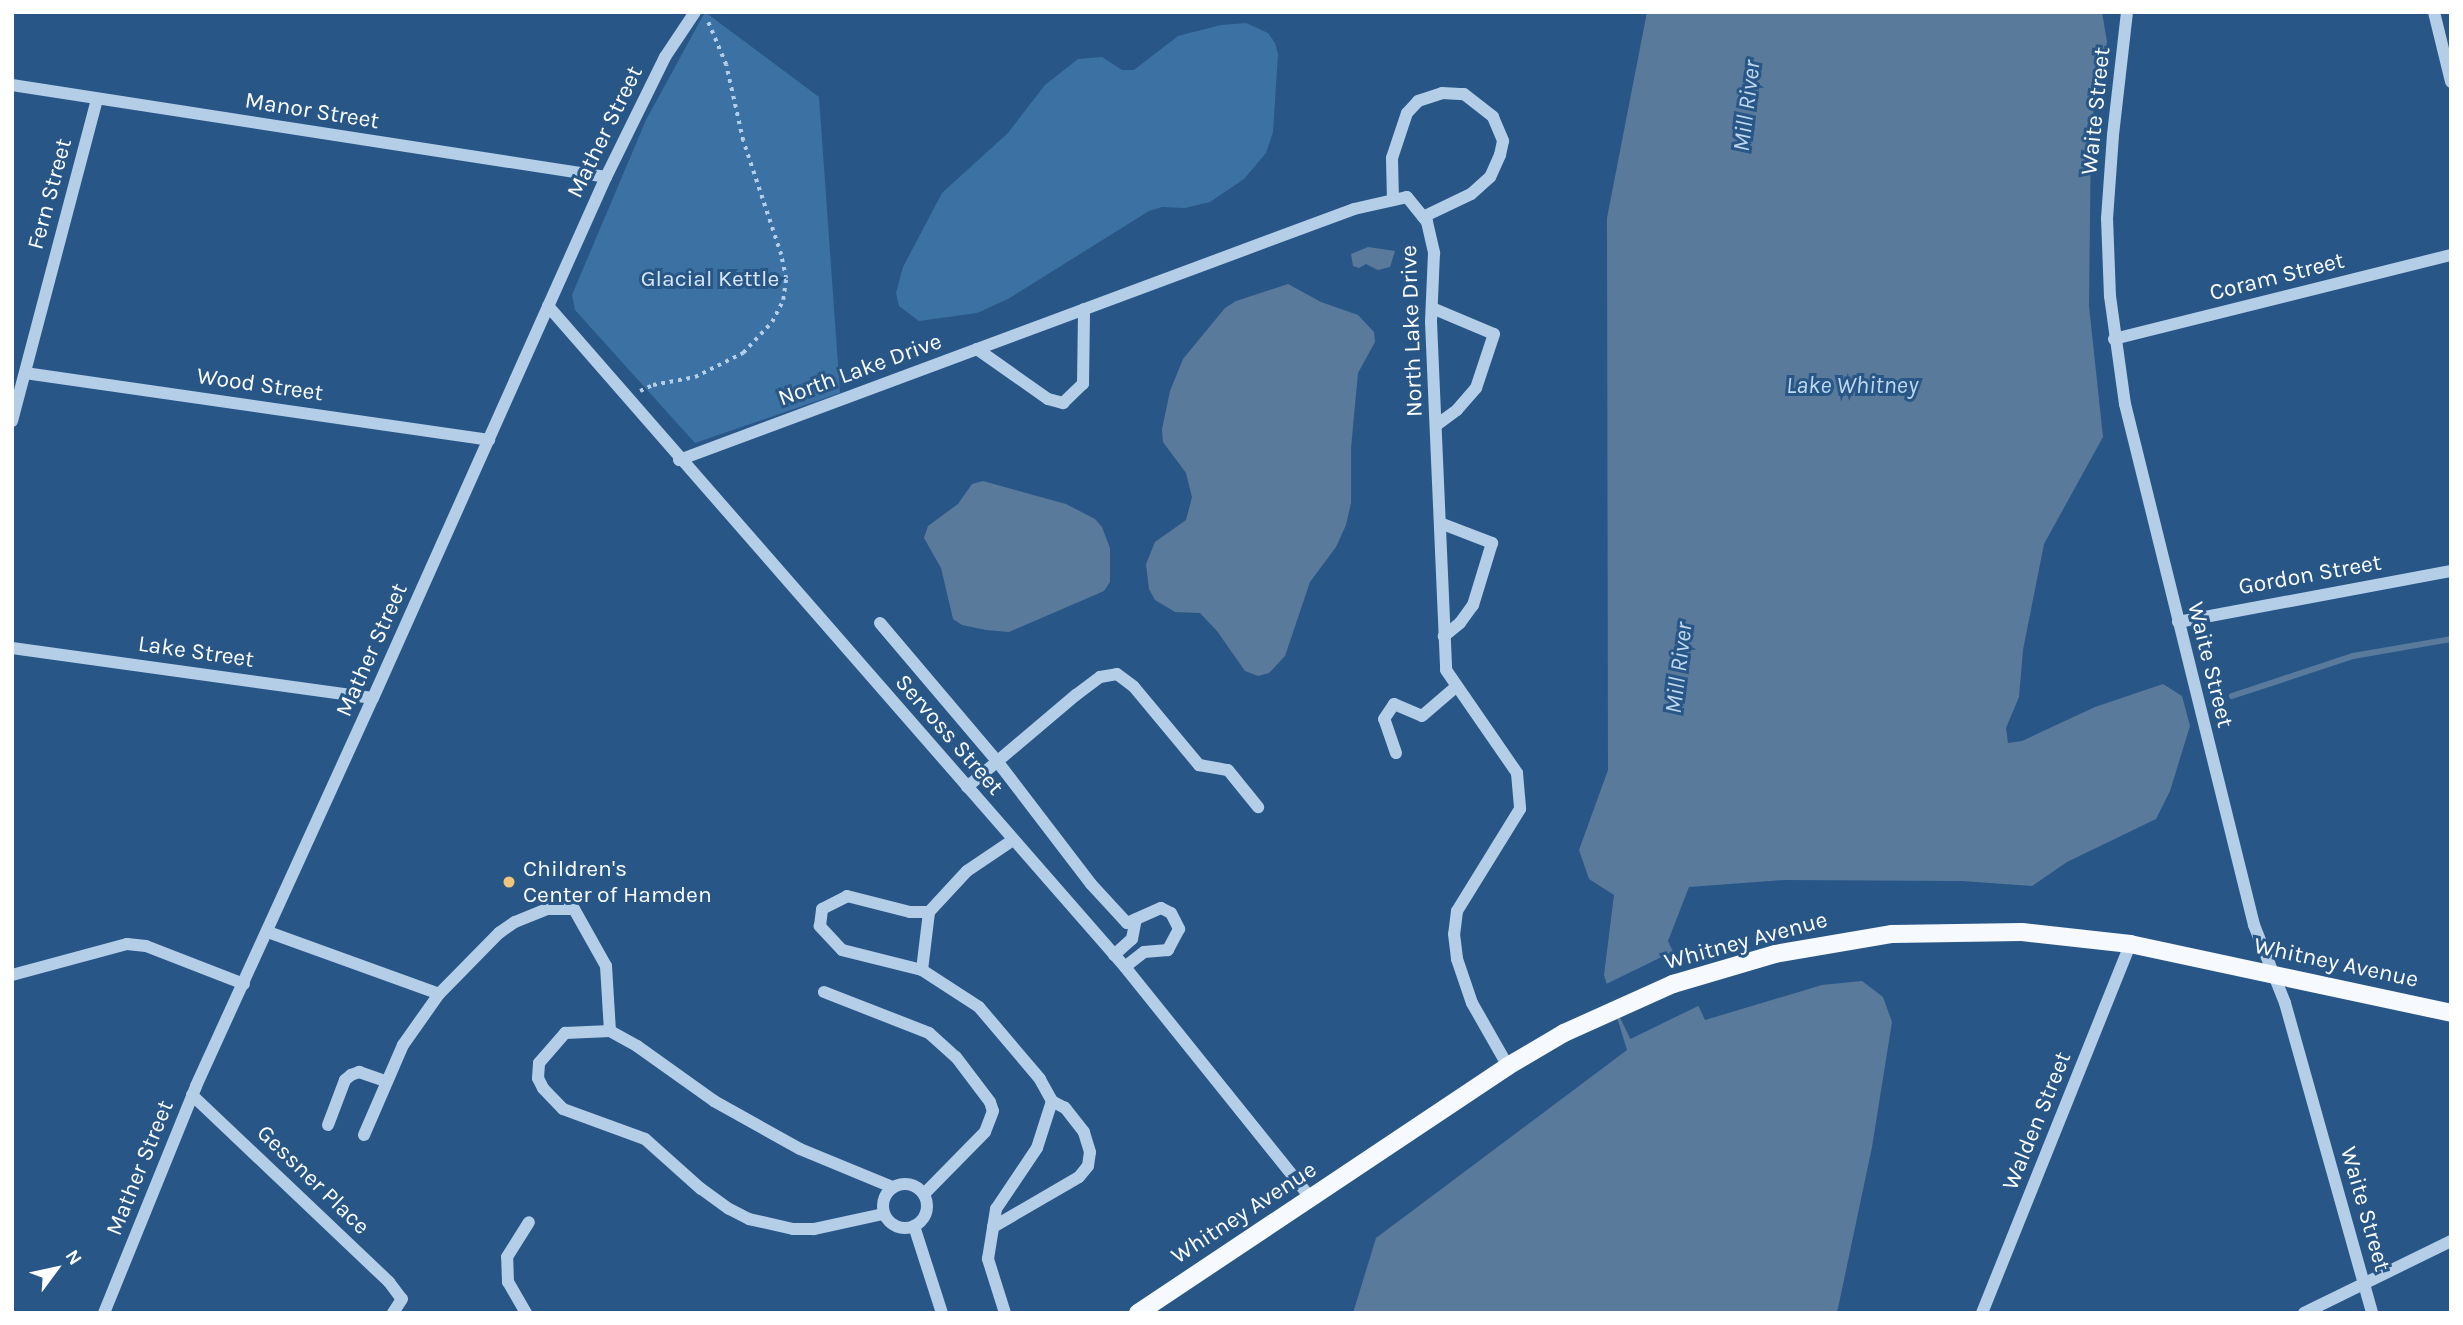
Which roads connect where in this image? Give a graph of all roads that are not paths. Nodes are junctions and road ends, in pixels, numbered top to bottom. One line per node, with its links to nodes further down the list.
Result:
1 (695, 12): 7 (street, Mather Street)
2 (2127, 12): 14 (street, Waite Street)
3 (2434, 12): 4 (street)
4 (2451, 82)
5 (12, 85): 6 (street, Manor Street)
6 (97, 99): 7 (street, Manor Street); 16 (street, Fern Street)
7 (606, 177): 11 (street, Mather Street)
8 (1393, 200): 9 (street, North Lake Drive); 9 (street); 13 (street, North Lake Drive)
9 (1423, 218): 12 (street, North Lake Drive)
10 (2451, 255): 14 (street, Coram Street)
11 (548, 306): 19 (street, Mather Street); 20 (street, Servoss Street)
12 (1432, 307): 18 (street, North Lake Drive); 18 (street)
13 (1084, 309): 15 (street, North Lake Drive); 15 (street)
14 (2114, 339): 23 (street, Waite Street)
15 (978, 349): 20 (street, North Lake Drive)
16 (25, 373): 17 (street, Fern Street); 19 (street, Wood Street)
17 (12, 421)
18 (1436, 425): 21 (street, North Lake Drive)
19 (489, 440): 28 (street, Mather Street)
20 (679, 460): 31 (street, Servoss Street)
21 (1440, 523): 25 (street, North Lake Drive); 25 (street)
22 (2451, 570): 23 (street, Gordon Street)
23 (2178, 622): 41 (street, Waite Street)
24 (880, 623): 30 (street)
25 (1444, 636): 27 (street, North Lake Drive)
26 (12, 648): 28 (street, Lake Street)
27 (1457, 686): 29 (street); 48 (street, North Lake Drive)
28 (373, 698): 36 (street, Mather Street)
29 (1396, 753)
30 (997, 761): 31 (street); 32 (street); 35 (street)
31 (967, 787): 33 (street, Servoss Street)
32 (1258, 807)
33 (1013, 840): 34 (street); 38 (street, Servoss Street)
34 (929, 912): 40 (street); 40 (street)
35 (1136, 919): 38 (street); 39 (street)
36 (268, 932): 43 (street, Mather Street); 45 (street)
37 (2130, 944): 41 (main road, Whitney Avenue); 48 (main road, Whitney Avenue); 69 (street, Walden Street)
38 (1114, 955): 39 (street, Servoss Street)
39 (1125, 967): 56 (street, Servoss Street)
40 (922, 970): 51 (street)
41 (2271, 974): 46 (main road, Whitney Avenue); 62 (street, Waite Street)
42 (12, 975): 43 (street)
43 (244, 984): 50 (street, Mather Street)
44 (824, 992): 55 (street)
45 (439, 995): 47 (street); 49 (street)
46 (2451, 1013)
47 (610, 1031): 54 (street); 57 (street)
48 (1508, 1066): 56 (main road, Whitney Avenue)
49 (385, 1081): 52 (street); 53 (street)
50 (192, 1095): 63 (street, Mather Street); 64 (street, Gessner Place)
51 (1052, 1101): 60 (street); 60 (street)
52 (328, 1125)
53 (364, 1135)
54 (892, 1187): 55 (street); 57 (street)
55 (924, 1194): 59 (street)
56 (1311, 1198): 68 (main road, Whitney Avenue)
57 (883, 1214): 59 (street)
58 (529, 1222): 65 (street)
59 (914, 1226): 66 (street)
60 (993, 1227): 67 (street)
61 (2451, 1241): 62 (street)
62 (2364, 1282): 70 (street); 71 (street, Waite Street)
63 (104, 1313)
64 (393, 1313)
65 (526, 1313)
66 (942, 1313)
67 (1005, 1313)
68 (1138, 1313)
69 (1982, 1313)
70 (2304, 1313)
71 (2372, 1313)

